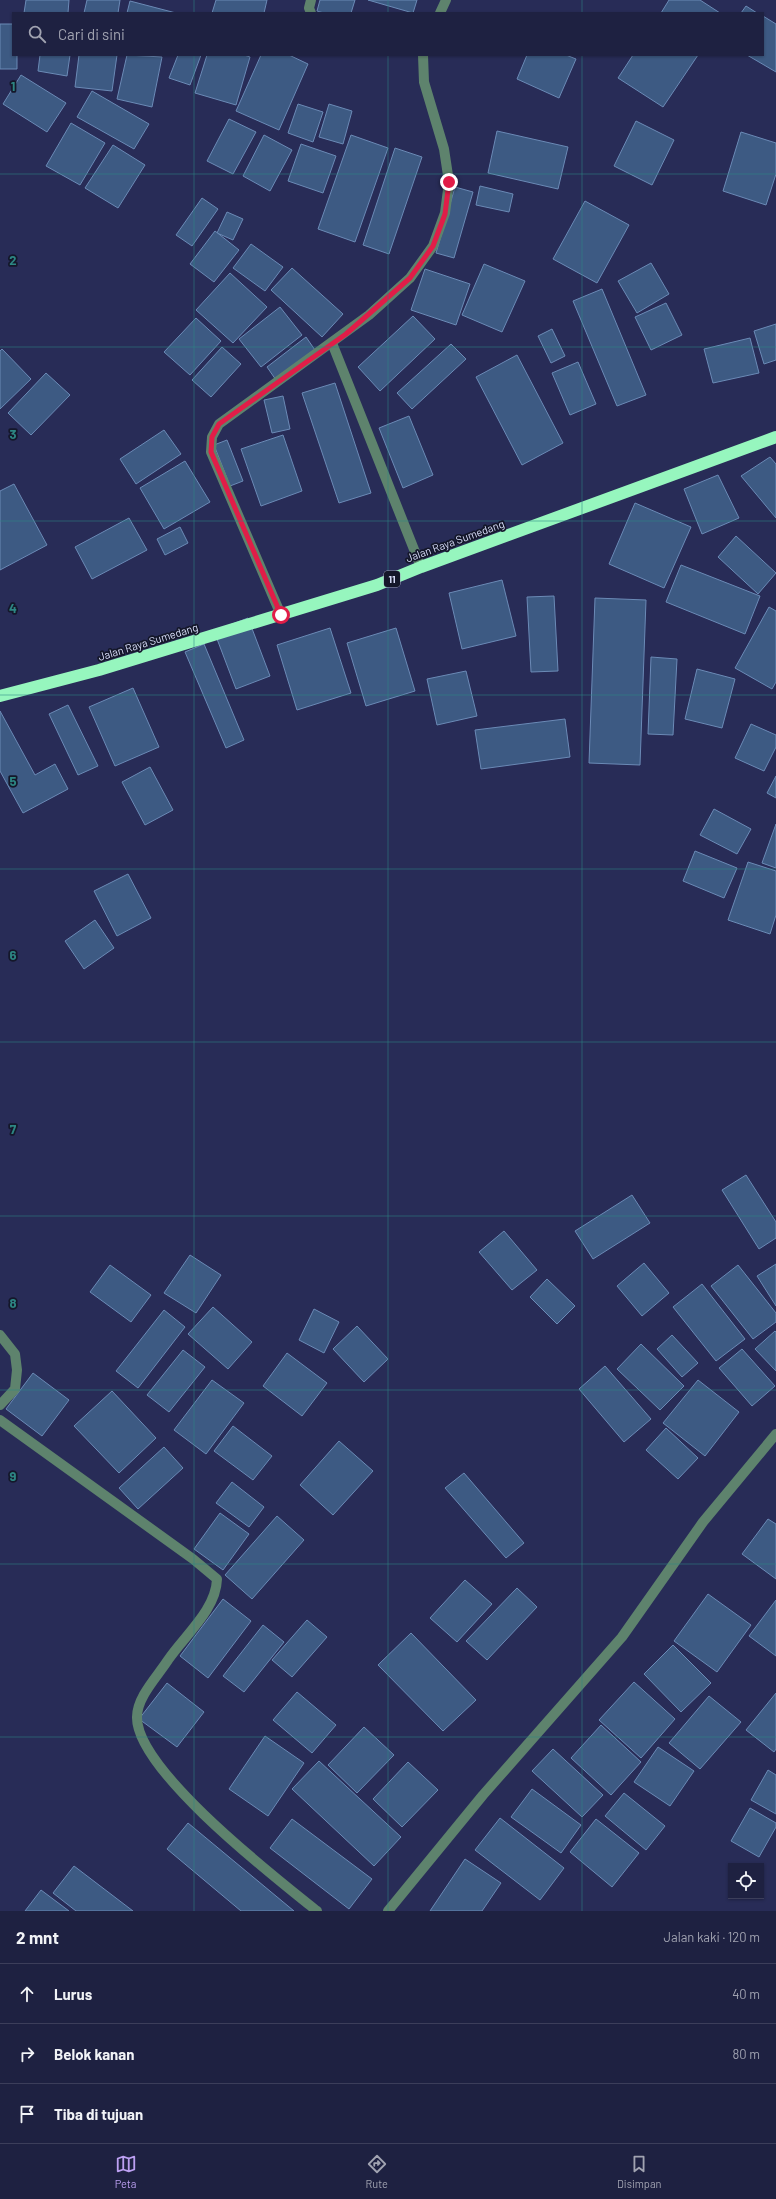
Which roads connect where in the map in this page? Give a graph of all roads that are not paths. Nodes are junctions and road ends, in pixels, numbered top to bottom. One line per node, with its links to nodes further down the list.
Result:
1 (311, 0): 3 (street)
2 (446, 0): 4 (street)
3 (311, 12)
4 (440, 12)
5 (423, 56): 6 (street)
6 (332, 343): 8 (street); 9 (street)
7 (776, 437): 8 (highway, Jalan Raya Sumedang / 11)
8 (421, 567): 9 (highway, Jalan Raya Sumedang / 11)
9 (281, 615): 10 (highway, Jalan Raya Sumedang / 11)
10 (0, 696)
11 (0, 1335): 12 (street)
12 (0, 1405)
13 (0, 1420): 15 (street)
14 (776, 1434): 16 (street)
15 (317, 1911)
16 (388, 1911)

